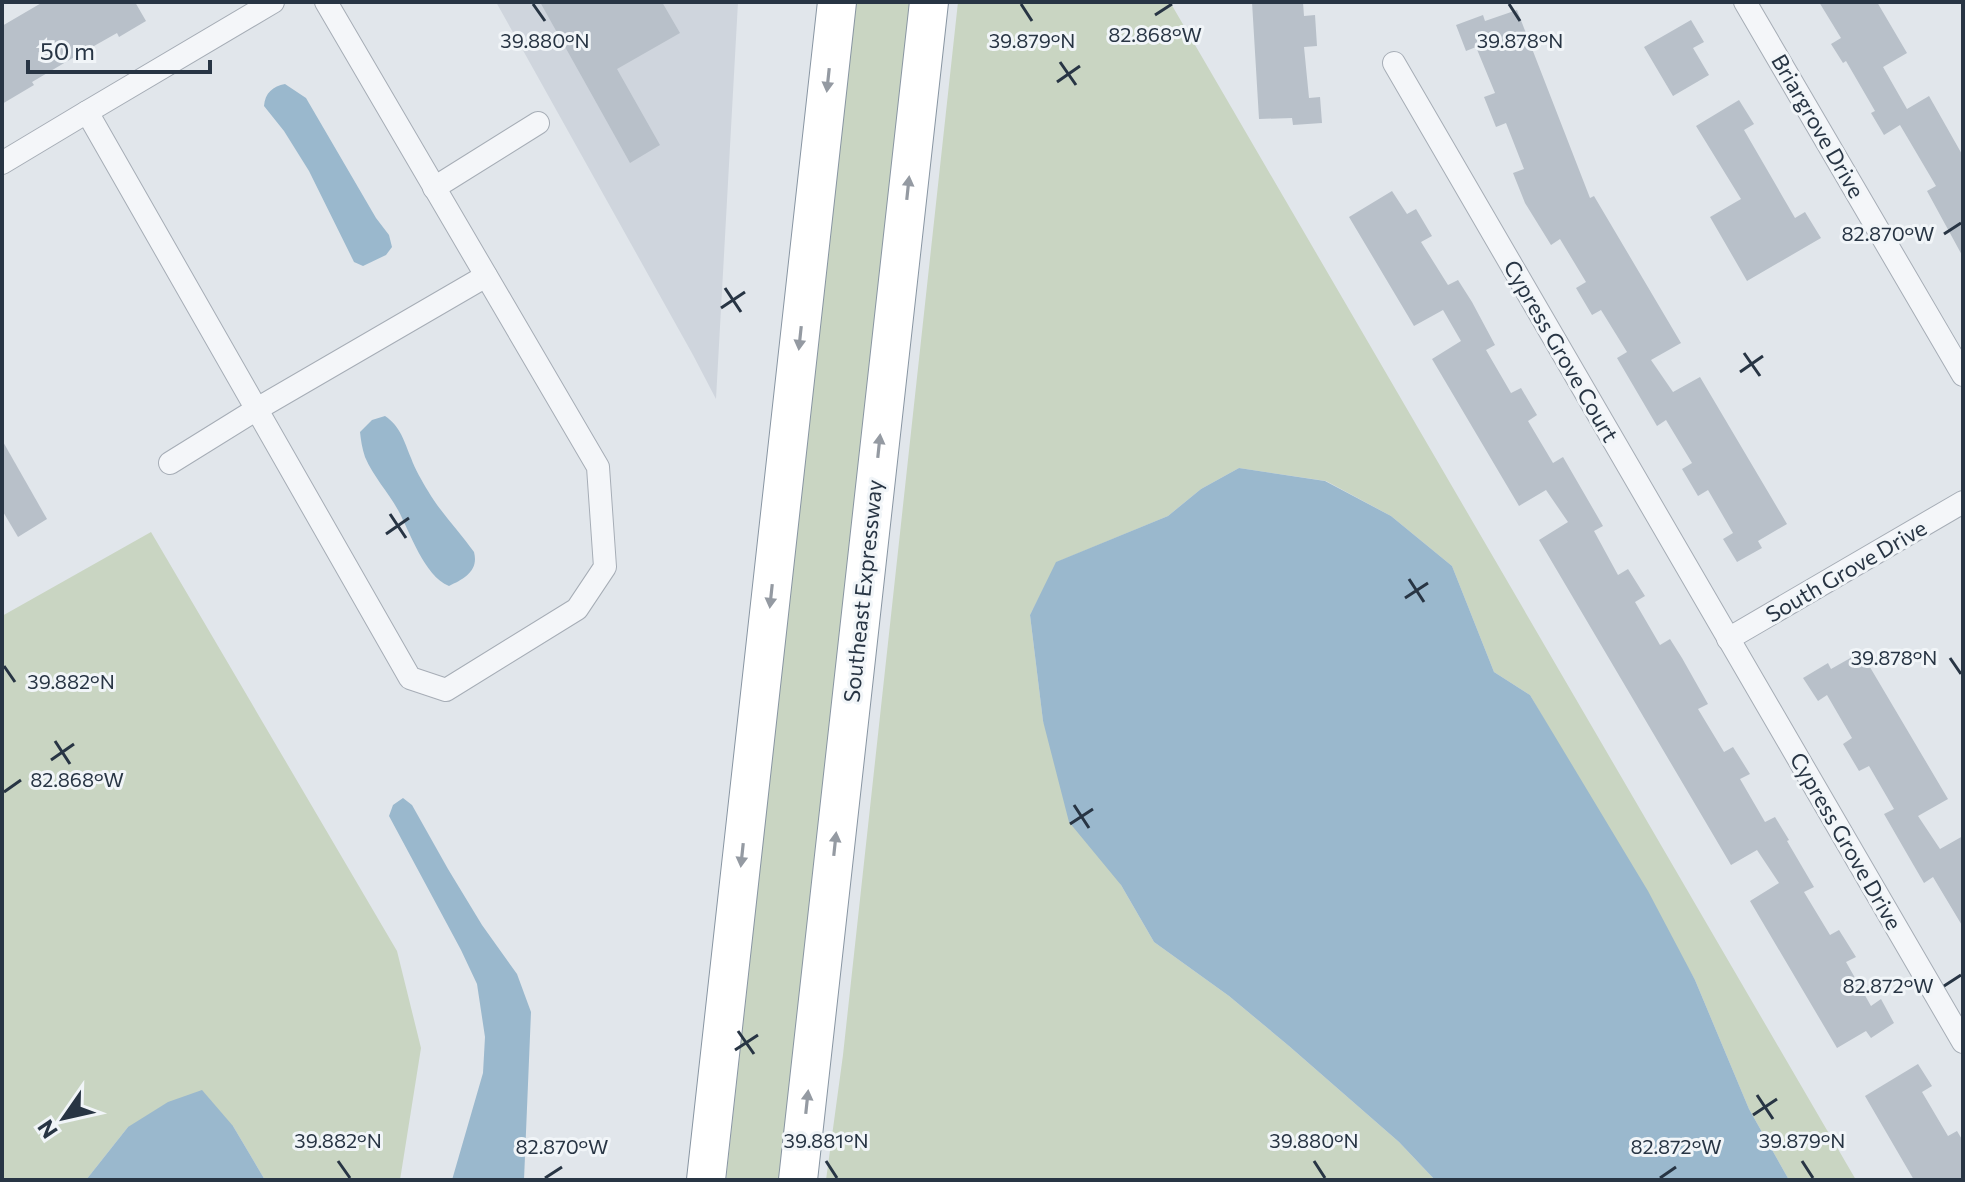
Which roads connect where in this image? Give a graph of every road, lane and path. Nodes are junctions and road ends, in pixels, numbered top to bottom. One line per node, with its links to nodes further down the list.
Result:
1 (273, 2): 7 (street)
2 (326, 2): 10 (street)
3 (837, 2): 18 (highway, one-way to 18)
4 (929, 2): 19 (highway, Southeast Expressway, one-way to 4)
5 (1745, 2): 12 (street, Briargrove Drive)
6 (1394, 63): 16 (street, Cypress Grove Court)
7 (87, 112): 9 (street); 13 (street)
8 (538, 123): 10 (street)
9 (2, 163)
10 (434, 188): 11 (street)
11 (486, 276): 13 (street); 13 (street)
12 (1963, 375)
13 (257, 409): 14 (street)
14 (170, 463)
15 (1963, 502): 16 (street, South Grove Drive)
16 (1728, 639): 17 (street, Cypress Grove Drive)
17 (1963, 1042)
18 (706, 1180)
19 (798, 1180)

